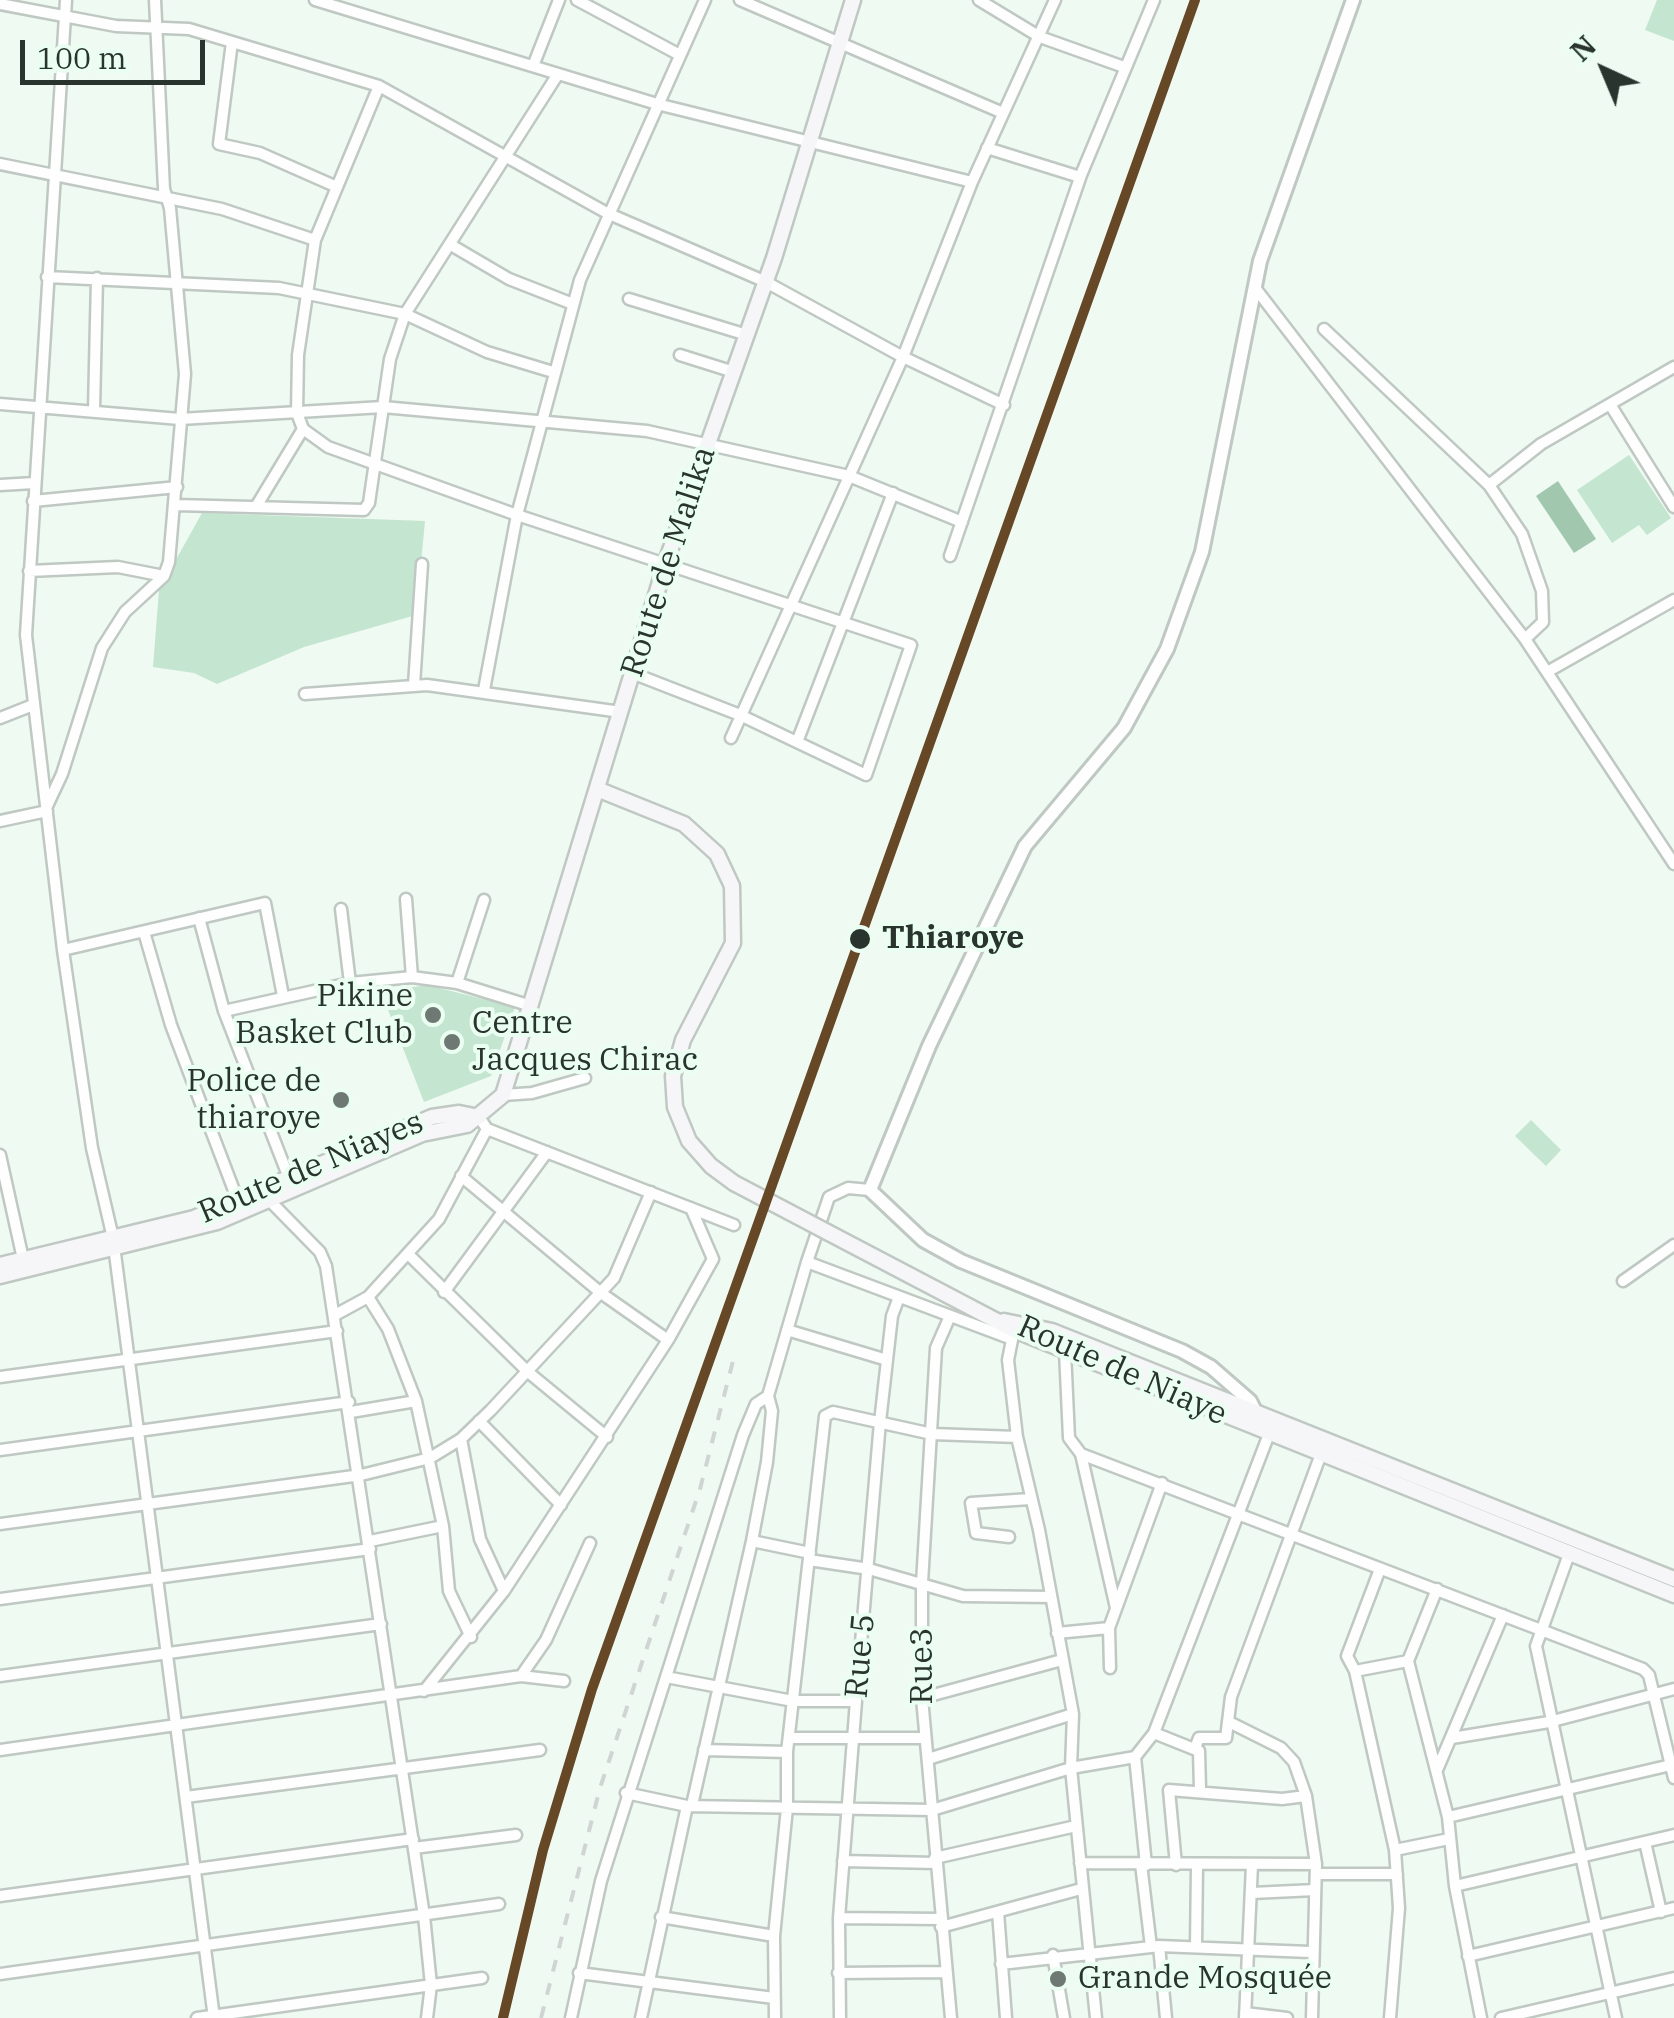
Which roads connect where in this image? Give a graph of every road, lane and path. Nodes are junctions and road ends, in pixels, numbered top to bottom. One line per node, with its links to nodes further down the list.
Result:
1 (66, 0): 15 (street)
2 (155, 0): 16 (street)
3 (315, 0): 21 (street)
4 (559, 0): 21 (street)
5 (577, 0): 20 (street)
6 (690, 0): 13 (street)
7 (740, 0): 18 (street)
8 (853, 0): 18 (main road, Route de Malika)
9 (979, 0): 17 (street)
10 (1055, 0): 17 (street)
11 (1154, 0): 22 (street)
12 (1353, 0): 43 (street)
13 (703, 3): 20 (street)
14 (0, 4): 15 (street)
15 (65, 13): 16 (street); 31 (street)
16 (153, 28): 19 (street); 35 (street)
17 (1040, 37): 22 (street); 26 (street)
18 (841, 40): 26 (street); 27 (main road, Route de Malika)
19 (232, 42): 24 (street); 34 (street)
20 (678, 54): 25 (street)
21 (533, 66): 23 (street)
22 (1124, 67): 32 (street)
23 (558, 74): 25 (street); 29 (street)
24 (379, 86): 29 (street); 34 (street)
25 (657, 104): 27 (street); 36 (street)
26 (1003, 113): 28 (street)
27 (810, 139): 33 (street); 42 (main road, Route de Malika)
28 (987, 148): 32 (street); 33 (street)
29 (505, 158): 36 (street); 38 (street)
30 (0, 164): 31 (street)
31 (56, 176): 35 (street); 39 (street)
32 (1080, 177): 57 (street)
33 (972, 182): 51 (street)
34 (337, 187): 37 (street)
35 (166, 200): 37 (street); 41 (street)
36 (607, 213): 42 (street); 46 (street)
37 (314, 240): 44 (street)
38 (452, 246): 46 (street); 47 (street)
39 (48, 277): 40 (street); 56 (street)
40 (96, 278): 41 (street); 60 (street)
41 (176, 282): 44 (street); 62 (street)
42 (766, 282): 49 (main road, Route de Malika); 51 (street)
43 (1256, 289): 87 (street); 124 (street)
44 (305, 294): 47 (street); 61 (street)
45 (629, 299): 49 (street)
46 (573, 304): 53 (street)
47 (405, 314): 53 (street); 59 (street)
48 (1324, 329): 70 (street)
49 (746, 335): 54 (main road, Route de Malika)
50 (680, 355): 54 (street)
51 (903, 357): 57 (street); 67 (street)
52 (1674, 367): 58 (street)
53 (553, 372): 63 (street)
54 (734, 372): 65 (main road, Route de Malika)
55 (0, 404): 56 (street)
56 (40, 405): 60 (street); 68 (street)
57 (1004, 405): 78 (street)
58 (1611, 406): 70 (street); 76 (street)
59 (383, 407): 61 (street); 63 (street); 66 (street)
60 (94, 410): 62 (street)
61 (298, 413): 62 (street); 64 (street)
62 (180, 419): 71 (street)
63 (542, 424): 65 (street); 77 (street)
64 (303, 429): 66 (street); 75 (street)
65 (709, 441): 67 (street); 80 (main road, Route de Malika)
66 (372, 463): 75 (street); 77 (street)
67 (849, 476): 72 (street); 85 (street)
68 (34, 483): 69 (street); 73 (street)
69 (0, 485)
70 (1489, 485): 87 (street)
71 (177, 487): 73 (street); 74 (street)
72 (893, 493): 78 (street); 86 (street)
73 (32, 501): 82 (street)
74 (176, 505): 75 (street); 83 (street)
75 (256, 505)
76 (1674, 506)
77 (517, 515): 80 (street); 91 (street)
78 (962, 522): 79 (street)
79 (950, 556)
80 (666, 562): 85 (street); 89 (main road, Route de Malika)
81 (422, 564): 90 (street)
82 (29, 571): 83 (street); 93 (street)
83 (164, 576): 100 (street)
84 (1674, 600): 88 (street)
85 (791, 604): 86 (street); 95 (street)
86 (846, 622): 98 (street); 98 (street)
87 (1526, 639): 88 (street)
88 (1547, 672): 102 (street)
89 (632, 673): 94 (main road, Route de Malika); 95 (street)
90 (414, 685): 91 (street); 92 (street)
91 (484, 690): 94 (street)
92 (305, 694)
93 (33, 704): 96 (street); 100 (street)
94 (621, 712): 99 (main road, Route de Malika)
95 (740, 715): 97 (street); 98 (street)
96 (0, 718)
97 (730, 738)
98 (797, 742)
99 (597, 789): 113 (main road, Route de Malika); 146 (main road, bridge)
100 (47, 809): 101 (street); 108 (street)
101 (0, 821)
102 (1674, 864)
103 (406, 899): 109 (street)
104 (484, 900): 111 (street)
105 (341, 909): 110 (street)
106 (199, 918): 107 (street); 112 (street); 114 (street)
107 (144, 932): 108 (street); 127 (street)
108 (63, 950): 131 (street)
109 (412, 977): 110 (street); 111 (street)
110 (350, 983): 112 (street)
111 (458, 983): 113 (street)
112 (283, 996): 114 (street)
113 (531, 1006): 116 (main road, Route de Malika)
114 (224, 1010): 122 (street)
115 (584, 1078): 116 (street)
116 (503, 1095): 117 (main road, Route de Malika)
117 (483, 1123): 118 (street); 120 (main road, Route de Niayes); 121 (street)
118 (547, 1152): 125 (street); 129 (street)
119 (0, 1155): 123 (street)
120 (351, 1158): 122 (main road, Route de Niayes); 126 (main road, Route de Niayes)
121 (461, 1176): 129 (street); 133 (street)
122 (289, 1178): 127 (main road, Route de Niayes)
123 (3, 1181): 134 (street)
124 (870, 1190): 135 (street); 157 (street)
125 (651, 1192): 128 (street); 140 (street)
126 (269, 1200): 131 (main road, Route de Niayes); 143 (street)
127 (238, 1201): 131 (main road, Route de Niayes)
128 (691, 1208): 130 (street); 148 (street)
129 (506, 1210): 139 (street); 140 (street)
130 (734, 1224)
131 (114, 1244): 134 (main road, Route de Niayes); 137 (main road, Route de Niayes); 150 (street)
132 (1674, 1245): 138 (street)
133 (408, 1254): 139 (street); 142 (street)
134 (23, 1259): 136 (main road, Route de Niayes)
135 (807, 1262): 141 (street); 145 (street)
136 (0, 1264)
137 (0, 1276)
138 (1623, 1281)
139 (444, 1292): 152 (street)
140 (601, 1292): 148 (street); 152 (street)
141 (899, 1296): 144 (street); 151 (street, Rue 5)
142 (368, 1297): 143 (street); 155 (street)
143 (335, 1315): 147 (street)
144 (950, 1316): 146 (street); 161 (street, Rue3)
145 (787, 1330): 151 (street); 154 (street)
146 (1010, 1330): 149 (main road, Route de Niaye); 157 (main road, Route de Niaye); 164 (street)
147 (337, 1331): 150 (street); 156 (street)
148 (668, 1340): 163 (street)
149 (1065, 1352): 162 (main road, Route de Niaye); 168 (street)
150 (128, 1358): 153 (street); 160 (street)
151 (888, 1360): 159 (street, Rue 5)
152 (528, 1372): 158 (street); 163 (street)
153 (0, 1377)
154 (768, 1396): 181 (street); 210 (street)
155 (416, 1402): 156 (street); 170 (street)
156 (350, 1407): 160 (street); 171 (street)
157 (1256, 1413): 166 (main road, Route de Niaye)
158 (479, 1421): 165 (street); 175 (street)
159 (880, 1422): 161 (street); 185 (street); 187 (street, Rue 5)
160 (137, 1431): 167 (street); 174 (street)
161 (932, 1434): 164 (street); 190 (street, Rue3)
162 (1270, 1434): 166 (main road, Route de Niaye); 176 (street)
163 (607, 1437): 175 (street)
164 (1016, 1437): 173 (street)
165 (461, 1439): 170 (street); 192 (street)
166 (1313, 1446): 169 (main road, Route de Niaye); 179 (street)
167 (0, 1450)
168 (1081, 1454): 172 (street); 196 (street)
169 (1339, 1454): 184 (main road, Route de Niaye); 189 (main road, Route de Niaye)
170 (430, 1458): 171 (street); 178 (street)
171 (361, 1475): 174 (street); 183 (street)
172 (1162, 1483): 176 (street); 196 (street)
173 (1030, 1499): 180 (street); 194 (street)
174 (148, 1502): 177 (street); 188 (street)
175 (562, 1505): 192 (street)
176 (1240, 1512): 179 (street); 224 (street)
177 (0, 1524)
178 (444, 1526): 183 (street); 202 (street)
179 (1289, 1532): 186 (street); 221 (street)
180 (1009, 1537)
181 (752, 1541): 185 (street); 212 (street)
182 (590, 1543): 209 (street)
183 (370, 1545): 188 (street); 198 (street)
184 (1570, 1554): 193 (main road, Route de Niaye); 200 (street)
185 (809, 1557): 187 (street); 218 (street)
186 (1380, 1569): 191 (street); 207 (street)
187 (869, 1570): 190 (street); 219 (street, Rue 5)
188 (157, 1578): 195 (street); 203 (street)
189 (1674, 1579)
190 (922, 1584): 194 (street); 217 (street, Rue3)
191 (1437, 1589): 197 (street); 205 (street)
192 (504, 1591): 202 (street)
193 (1674, 1595)
194 (1051, 1598): 201 (street)
195 (0, 1600)
196 (1116, 1608): 199 (street)
197 (1503, 1615): 200 (street); 228 (street)
198 (381, 1624): 203 (street); 215 (street)
199 (1110, 1628): 201 (street); 206 (street)
200 (1540, 1630): 216 (street); 222 (street)
201 (1058, 1633): 204 (street)
202 (471, 1637): 214 (street)
203 (167, 1653): 208 (street); 223 (street)
204 (1062, 1660): 217 (street); 220 (street)
205 (1408, 1661): 207 (street); 239 (street)
206 (1110, 1668)
207 (1355, 1671): 257 (street)
208 (0, 1676)
209 (520, 1676): 211 (street); 214 (street)
210 (666, 1678): 212 (street); 243 (street)
211 (564, 1681)
212 (719, 1690): 218 (street); 232 (street)
213 (1674, 1690): 216 (street)
214 (424, 1691): 215 (street)
215 (392, 1695): 223 (street); 237 (street)
216 (1655, 1696): 222 (street); 235 (street)
217 (922, 1698): 227 (street, Rue3)
218 (794, 1701): 219 (street); 226 (street)
219 (856, 1701): 225 (street, Rue 5)
220 (1073, 1714): 236 (street); 238 (street)
221 (1229, 1722): 229 (street); 244 (street)
222 (1549, 1722): 228 (street); 241 (street)
223 (176, 1725): 230 (street); 245 (street)
224 (1154, 1732): 229 (street); 234 (street)
225 (854, 1736): 226 (street); 227 (street); 249 (street, Rue 5)
226 (789, 1738): 233 (street)
227 (924, 1738): 236 (street, Rue3)
228 (1452, 1738): 239 (street)
229 (1195, 1748): 242 (street)
230 (0, 1750)
231 (540, 1750): 237 (street)
232 (704, 1750): 233 (street); 246 (street)
233 (787, 1752): 247 (street)
234 (1136, 1757): 238 (street); 262 (street)
235 (1671, 1758): 240 (street); 241 (street)
236 (928, 1759): 248 (street, Rue3)
237 (401, 1768): 245 (street); 256 (street)
238 (1071, 1768): 248 (street); 251 (street)
239 (1436, 1772): 250 (street)
240 (1674, 1778)
241 (1565, 1788): 250 (street); 258 (street)
242 (1200, 1789): 244 (street); 263 (street)
243 (626, 1793): 246 (street); 295 (street)
244 (1306, 1796): 267 (street)
245 (186, 1797): 266 (street)
246 (689, 1805): 247 (street); 279 (street)
247 (788, 1808): 249 (street); 283 (street)
248 (932, 1810): 249 (street); 259 (street, Rue3)
249 (848, 1811): 260 (street, Rue 5)
250 (1448, 1817): 254 (street)
251 (1076, 1826): 259 (street); 261 (street)
252 (516, 1835): 256 (street)
253 (1674, 1835): 255 (street)
254 (1449, 1839): 257 (street); 269 (street)
255 (1645, 1842): 258 (street); 277 (street)
256 (413, 1844): 266 (street); 278 (street)
257 (1395, 1850): 268 (street)
258 (1580, 1856): 269 (street); 282 (street)
259 (936, 1860): 260 (street); 281 (street, Rue3)
260 (843, 1861): 280 (street, Rue 5)
261 (1080, 1863): 262 (street); 270 (street)
262 (1143, 1865): 263 (street); 286 (street)
263 (1176, 1865): 265 (street)
264 (1252, 1865): 265 (street); 267 (street); 272 (street)
265 (1197, 1866): 285 (street)
266 (195, 1869): 273 (street); 284 (street)
267 (1316, 1869): 268 (street); 271 (street)
268 (1397, 1874): 318 (street)
269 (1455, 1886): 291 (street)
270 (1081, 1889): 276 (street); 288 (street)
271 (1315, 1890): 272 (street); 289 (street)
272 (1252, 1893): 287 (street)
273 (0, 1896)
274 (499, 1904): 278 (street)
275 (1674, 1908): 277 (street)
276 (998, 1912): 281 (street); 292 (street)
277 (1661, 1912): 282 (street)
278 (424, 1916): 284 (street); 300 (street)
279 (661, 1917): 283 (street); 299 (street)
280 (840, 1918): 281 (street); 293 (street, Rue 5)
281 (940, 1923): 294 (street, Rue3)
282 (1594, 1924): 291 (street); 301 (street)
283 (774, 1936): 302 (street)
284 (205, 1946): 296 (street); 304 (street)
285 (1196, 1946): 286 (street); 287 (street)
286 (1154, 1947): 288 (street); 315 (street)
287 (1248, 1950): 289 (street); 303 (street)
288 (1088, 1951): 290 (street); 314 (street)
289 (1310, 1952): 317 (street)
290 (1053, 1955): 292 (street); 313 (street)
291 (1468, 1956): 319 (street)
292 (1001, 1964): 312 (street)
293 (838, 1972): 294 (street); 310 (street, Rue 5)
294 (946, 1972): 311 (street, Rue3)
295 (580, 1973): 299 (street); 307 (street)
296 (0, 1974)
297 (482, 1978): 300 (street)
298 (1674, 1978): 301 (street)
299 (646, 1982): 302 (street); 308 (street)
300 (432, 1984): 304 (street); 306 (street)
301 (1610, 1993): 320 (street); 321 (street)
302 (774, 1998): 309 (street)
303 (1245, 2016): 316 (street)
304 (214, 2017): 305 (street)
305 (197, 2018)
306 (427, 2018)
307 (571, 2018)
308 (641, 2018)
309 (775, 2018)
310 (840, 2018)
311 (951, 2018)
312 (1006, 2018)
313 (1064, 2018)
314 (1096, 2018)
315 (1166, 2018)
316 (1286, 2018)
317 (1312, 2018)
318 (1390, 2018)
319 (1481, 2018)
320 (1501, 2018)
321 (1616, 2018)

